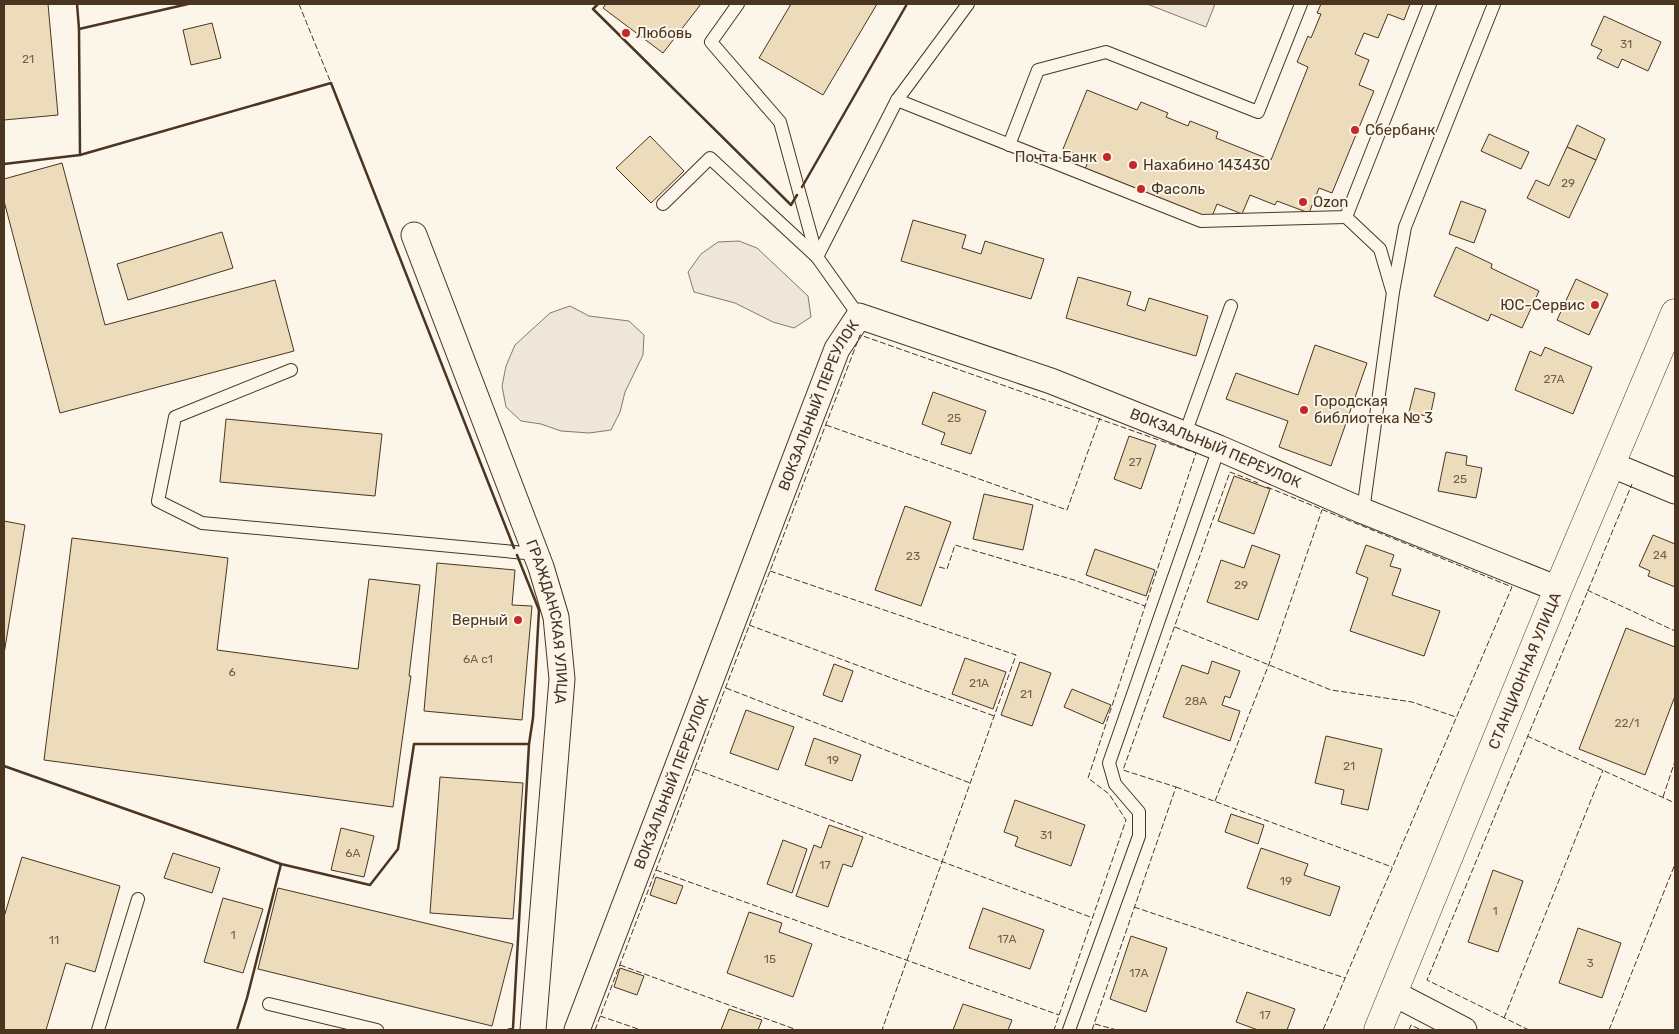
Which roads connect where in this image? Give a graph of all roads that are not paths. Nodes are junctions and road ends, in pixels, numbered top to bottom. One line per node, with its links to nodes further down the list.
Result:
1 (738, 4): 11 (lane)
2 (968, 4): 6 (lane)
3 (1301, 4): 7 (lane)
4 (1430, 4): 9 (lane)
5 (1494, 4): 12 (lane)
6 (897, 100): 7 (lane); 11 (lane)
7 (1009, 145): 9 (lane)
8 (663, 204): 11 (lane)
9 (1346, 217): 12 (lane)
10 (414, 235): 22 (street, ГРАЖДАНСКАЯ УЛИЦА)
11 (817, 258): 15 (lane)
12 (1392, 292): 21 (lane)
13 (1231, 306): 17 (lane)
14 (1675, 313): 19 (main road, СТАНЦИОННАЯ УЛИЦА)
15 (858, 316): 17 (street, ВОКЗАЛЬНЫЙ ПЕРЕУЛОК); 30 (street, ВОКЗАЛЬНЫЙ ПЕРЕУЛОК)
16 (291, 370): 22 (lane)
17 (1185, 434): 18 (street, ВОКЗАЛЬНЫЙ ПЕРЕУЛОК)
18 (1220, 448): 21 (street, ВОКЗАЛЬНЫЙ ПЕРЕУЛОК); 31 (lane)
19 (1610, 464): 20 (street); 23 (main road, СТАНЦИОННАЯ УЛИЦА)
20 (1675, 491)
21 (1363, 511): 23 (street, ВОКЗАЛЬНЫЙ ПЕРЕУЛОК)
22 (536, 554): 29 (street, ГРАЖДАНСКАЯ УЛИЦА)
23 (1558, 590): 25 (main road, СТАНЦИОННАЯ УЛИЦА)
24 (138, 898): 27 (lane)
25 (1393, 994): 32 (main road, СТАНЦИОННАЯ УЛИЦА); 33 (street)
26 (269, 1004): 28 (lane)
27 (98, 1030)
28 (377, 1030)
29 (533, 1030)
30 (577, 1030)
31 (1069, 1030)
32 (1378, 1030)
33 (1464, 1030)

